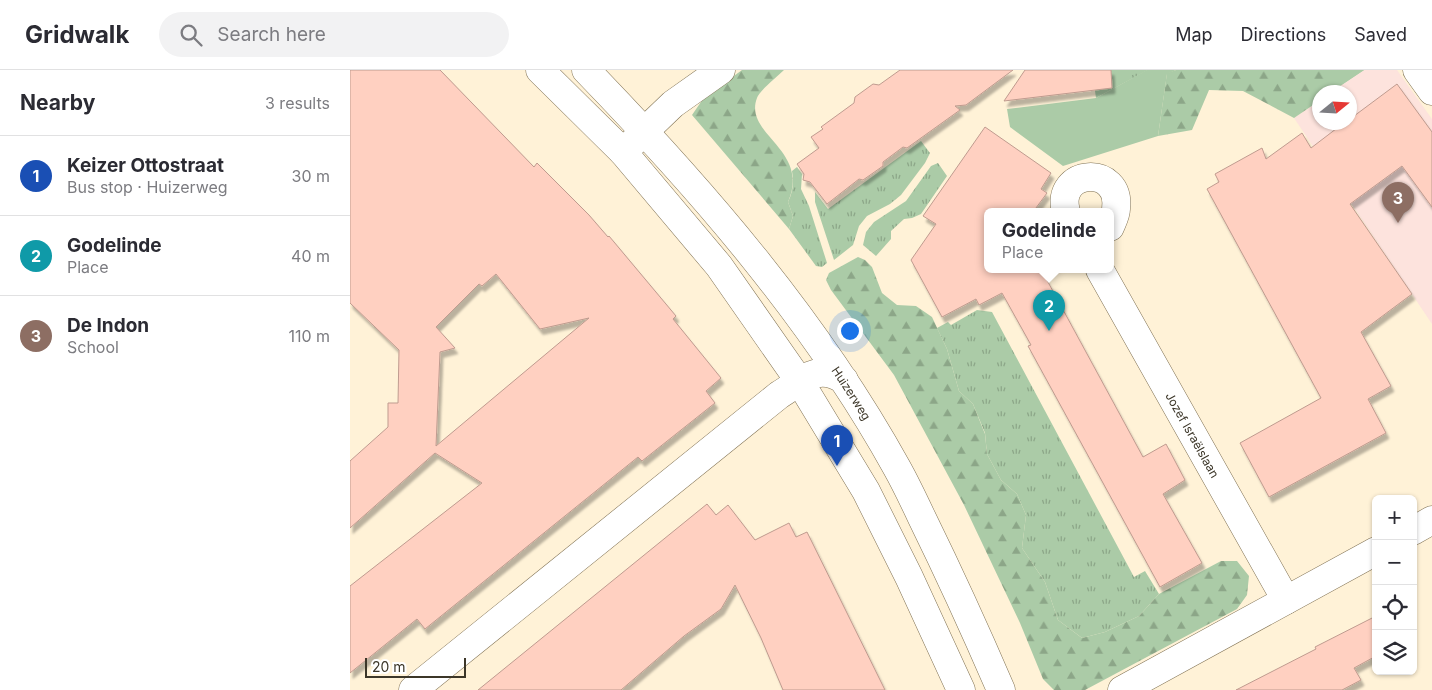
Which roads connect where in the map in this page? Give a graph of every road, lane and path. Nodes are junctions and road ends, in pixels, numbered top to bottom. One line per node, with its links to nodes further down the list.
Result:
1 (540, 70): 7 (street)
2 (586, 70): 6 (street, Huizerweg)
3 (722, 70): 6 (street)
4 (1417, 70): 5 (street)
5 (1432, 92)
6 (645, 131): 7 (street); 11 (street, Huizerweg)
7 (623, 152): 12 (street)
8 (1065, 208): 9 (street)
9 (1114, 216)
10 (1102, 273): 16 (street, Jozef Israëlslaan)
11 (844, 380): 12 (street); 19 (street, Huizerweg)
12 (800, 382): 17 (street); 18 (street)
13 (1432, 520): 14 (street)
14 (1417, 529)
15 (1372, 553): 16 (street)
16 (1286, 600): 20 (street)
17 (413, 690)
18 (961, 690)
19 (1001, 690)
20 (1122, 690)

